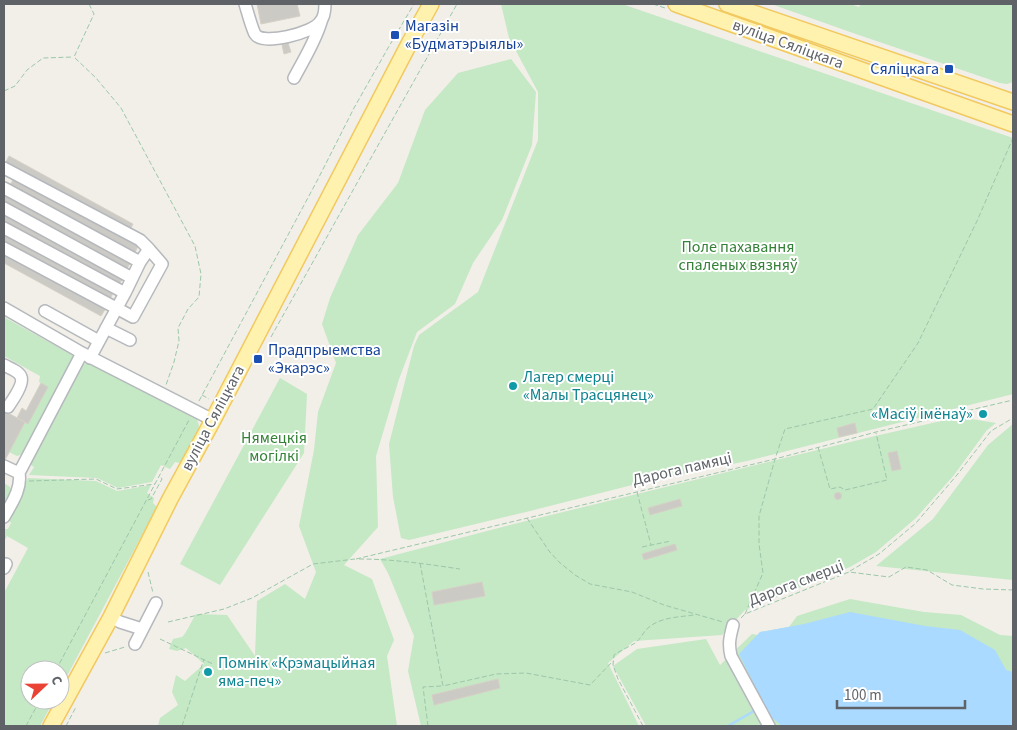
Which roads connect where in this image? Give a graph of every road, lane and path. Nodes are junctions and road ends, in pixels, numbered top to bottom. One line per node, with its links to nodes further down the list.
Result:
1 (89, 4): 10 (path)
2 (245, 4): 9 (street)
3 (326, 4): 9 (street)
4 (414, 4): 37 (path)
5 (431, 4): 39 (main road, вуліца Сяліцкага)
6 (457, 4): 31 (path)
7 (676, 4): 14 (main road, вуліца Сяліцкага)
8 (727, 4): 13 (main road, вуліца Сяліцкага)
9 (321, 22): 11 (street)
10 (74, 57): 12 (path); 34 (path)
11 (294, 78)
12 (4, 91)
13 (1013, 102)
14 (1013, 124)
15 (1013, 138): 42 (path)
16 (4, 169): 21 (street)
17 (4, 188): 22 (street)
18 (4, 208): 23 (street)
19 (4, 228): 24 (street)
20 (4, 248): 26 (street)
21 (149, 249): 22 (street); 26 (street)
22 (140, 262): 23 (street)
23 (132, 278): 24 (street)
24 (126, 293): 26 (street)
25 (4, 308): 32 (street)
26 (117, 308): 28 (street)
27 (45, 311): 30 (street)
28 (106, 328): 29 (street); 30 (street)
29 (130, 340)
30 (99, 341): 32 (street)
31 (268, 341)
32 (86, 355): 34 (street); 45 (street)
33 (4, 365): 36 (street)
34 (163, 395): 37 (street)
35 (1013, 400): 40 (path, Дарога памяці)
36 (8, 408)
37 (194, 410): 39 (street); 44 (path)
38 (1013, 418): 58 (path)
39 (213, 420): 63 (main road, вуліца Сяліцкага)
40 (876, 432): 41 (path, Дарога памяці); 41 (path)
41 (818, 447): 42 (path, Дарога памяці)
42 (775, 458): 47 (path, Дарога памяці); 62 (path)
43 (4, 466): 45 (street)
44 (160, 476): 46 (path); 48 (path)
45 (19, 477): 46 (path); 49 (street)
46 (156, 484): 48 (path)
47 (637, 491): 50 (path, Дарога памяці); 52 (path)
48 (147, 500): 71 (path)
49 (4, 517)
50 (527, 518): 54 (path, Дарога памяці); 61 (path)
51 (671, 541): 52 (path)
52 (651, 545): 53 (path)
53 (642, 547)
54 (356, 559): 55 (path); 64 (path)
55 (420, 563): 57 (path); 74 (path)
56 (147, 569): 60 (path)
57 (460, 569)
58 (849, 572): 59 (path, Дарога смерці); 62 (path, Дарога смерці)
59 (1013, 590)
60 (156, 603): 66 (street)
61 (696, 614): 65 (path); 72 (path)
62 (745, 614): 65 (path, Дарога смерці)
63 (110, 616): 66 (street); 78 (main road, вуліца Сяліцкага)
64 (168, 622)
65 (733, 625): 83 (street)
66 (142, 629): 68 (street)
67 (160, 638): 70 (path)
68 (135, 644): 69 (path)
69 (104, 653)
70 (204, 659): 73 (path); 80 (path)
71 (61, 660)
72 (614, 661): 74 (path); 82 (path)
73 (213, 664)
74 (443, 686): 81 (path)
75 (78, 702): 79 (path)
76 (35, 710): 77 (path)
77 (26, 726)
78 (51, 726)
79 (66, 726)
80 (182, 726)
81 (428, 726)
82 (643, 726)
83 (769, 726)

